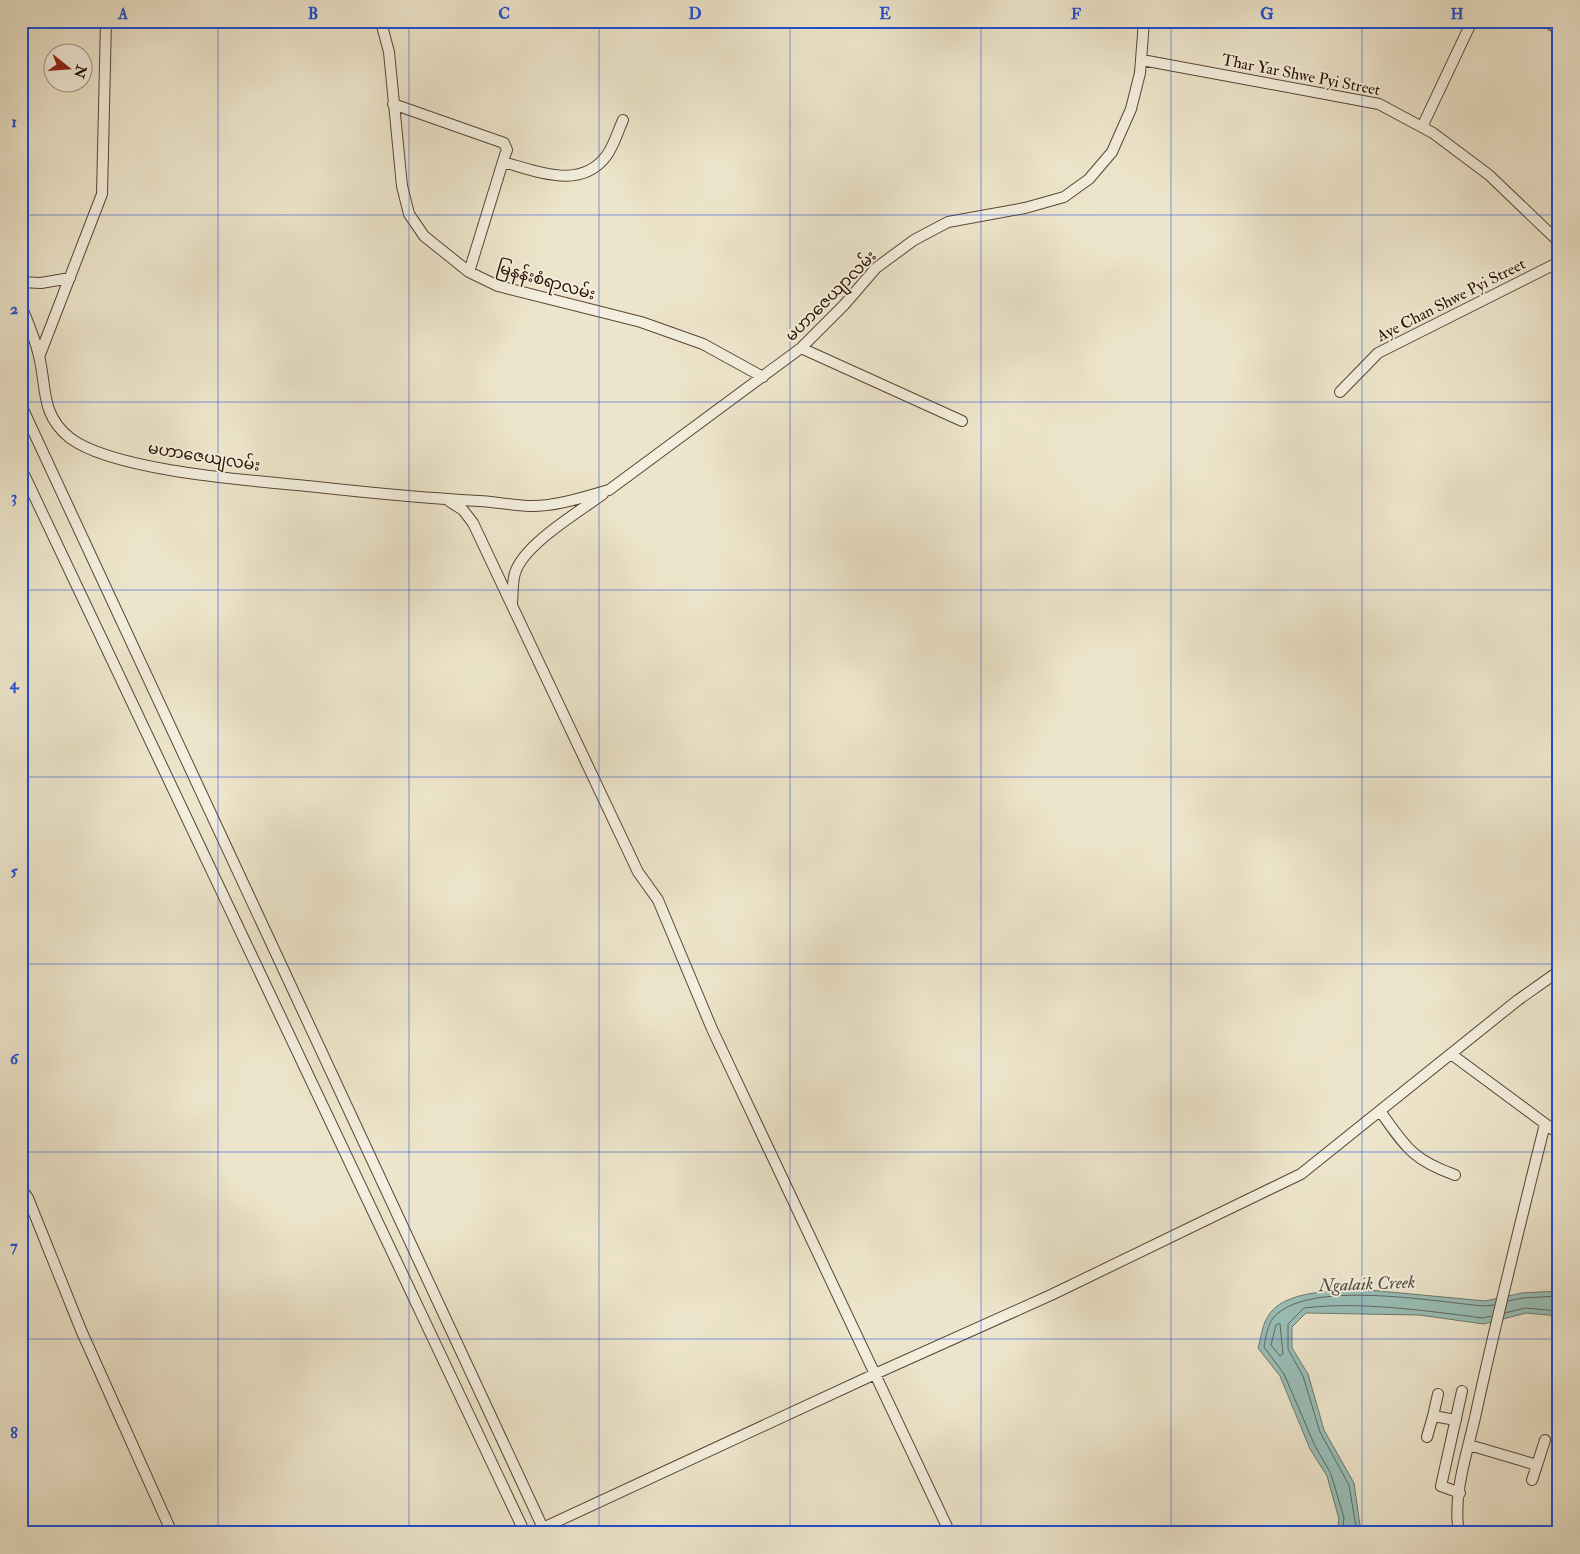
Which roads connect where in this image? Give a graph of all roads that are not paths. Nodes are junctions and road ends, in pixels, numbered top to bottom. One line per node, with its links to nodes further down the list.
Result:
1 (106, 21): 15 (street)
2 (378, 21): 8 (street, မြနန်းစံရာလမ်း)
3 (1144, 21): 7 (street, မဟာဇေယျာလမ်း)
4 (1472, 21): 10 (street)
5 (1546, 21): 6 (street)
6 (1559, 30)
7 (1142, 60): 10 (street, Thar Yar Shwe Pyi Street); 18 (street, မဟာဇေယျာလမ်း)
8 (393, 104): 11 (street); 14 (street, မြနန်းစံရာလမ်း)
9 (623, 120): 11 (street)
10 (1422, 127): 12 (street, Thar Yar Shwe Pyi Street)
11 (503, 162): 14 (street)
12 (1559, 242)
13 (1559, 262): 21 (street, Aye Chan Shwe Pyi Street)
14 (469, 272): 20 (street, မြနန်းစံရာလမ်း)
15 (70, 278): 16 (street); 19 (street)
16 (21, 282)
17 (21, 306): 19 (street, မဟာဇေယျလမ်း)
18 (802, 348): 20 (street, မဟာဇေယျာလမ်း); 23 (street)
19 (39, 357): 26 (street, မဟာဇေယျလမ်း)
20 (763, 377): 25 (street, မဟာဇေယျာလမ်း)
21 (1340, 392)
22 (21, 405): 47 (street)
23 (962, 421)
24 (21, 468): 49 (street)
25 (609, 490): 27 (street, မဟာဇေယျာလမ်း); 28 (street)
26 (448, 500): 27 (street, မဟာဇေယျလမ်း); 28 (street)
27 (480, 501)
28 (512, 607): 36 (street)
29 (1559, 970): 30 (street)
30 (1451, 1054): 31 (street); 32 (street)
31 (1380, 1111): 34 (street); 36 (street)
32 (1545, 1124): 33 (street); 43 (street)
33 (1559, 1134)
34 (1455, 1175)
35 (21, 1188): 48 (street)
36 (875, 1374): 47 (street); 51 (street)
37 (1462, 1391): 40 (street)
38 (1438, 1394): 39 (street)
39 (1433, 1416): 40 (street); 41 (street)
40 (1456, 1420): 46 (street)
41 (1427, 1437)
42 (1545, 1440): 44 (street)
43 (1469, 1445): 44 (street); 46 (street)
44 (1537, 1465): 45 (street)
45 (1532, 1480)
46 (1460, 1493): 52 (street)
47 (544, 1528): 50 (street)
48 (172, 1533)
49 (525, 1533)
50 (532, 1533)
51 (950, 1533)
52 (1459, 1533)

